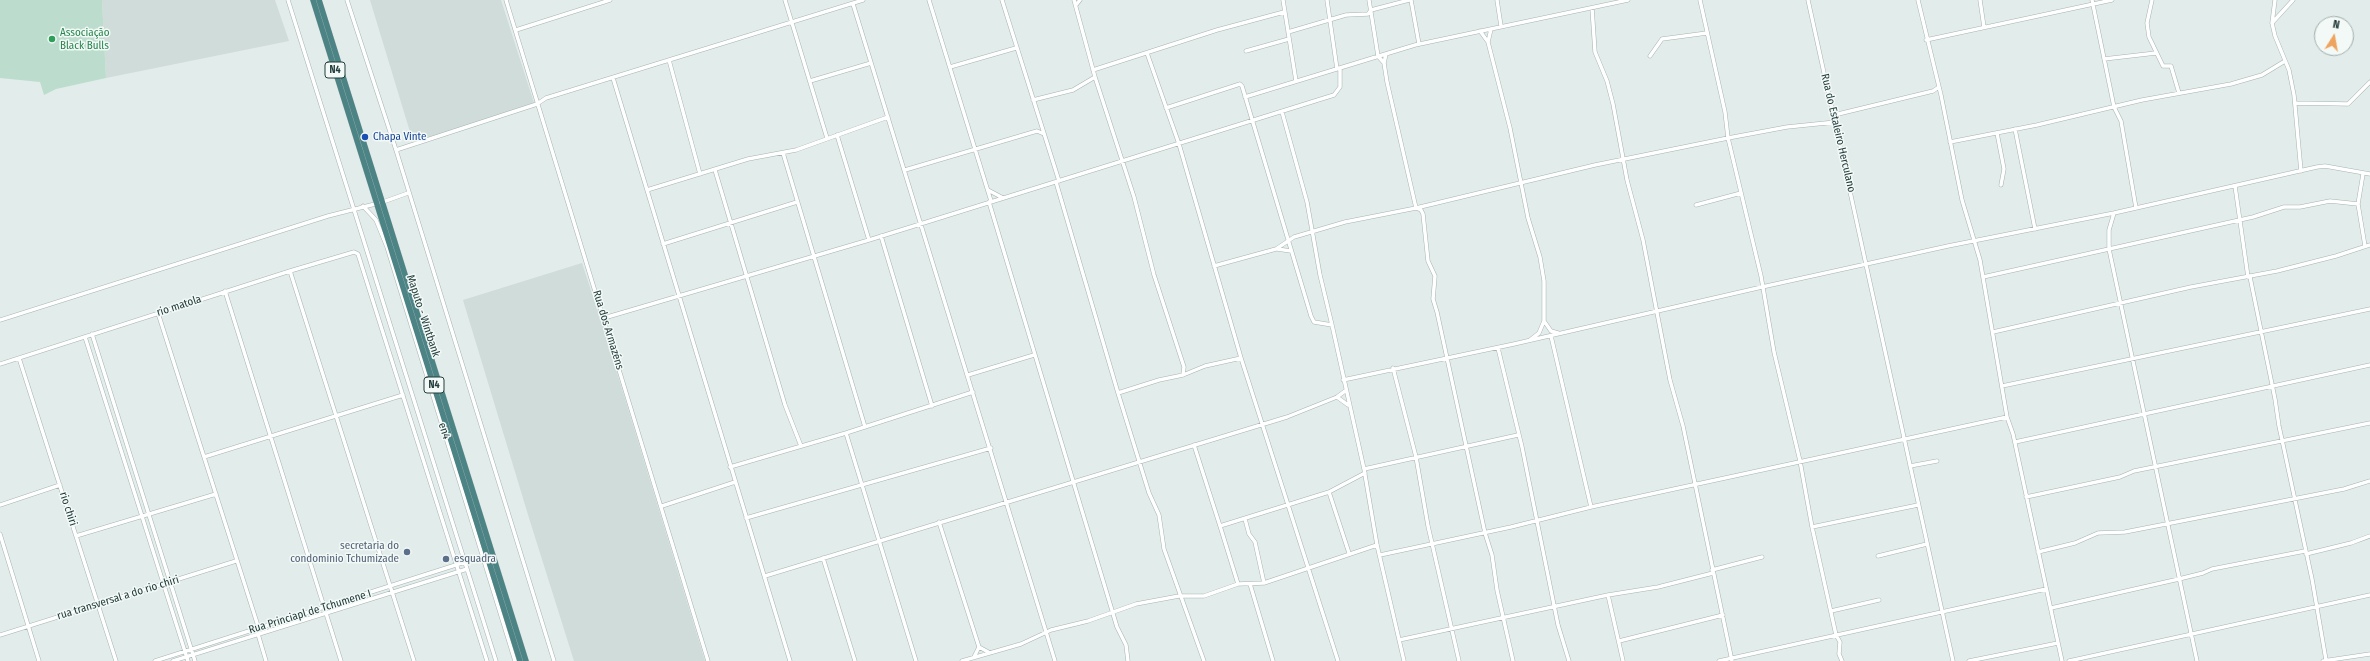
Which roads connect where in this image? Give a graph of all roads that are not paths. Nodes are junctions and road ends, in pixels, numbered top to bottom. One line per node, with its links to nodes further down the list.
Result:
1 (288, 0): 124 (street)
2 (313, 0): 118 (highway, Maputo - Wintbank / N4)
3 (319, 0): 115 (highway, Maputo - Wintbank / N4)
4 (348, 0): 95 (street)
5 (506, 0): 40 (street, Rua dos Armazéns)
6 (610, 0): 40 (street)
7 (785, 0): 35 (street)
8 (863, 0): 29 (street)
9 (929, 0): 60 (street)
10 (1002, 0): 48 (street)
11 (1074, 0): 30 (street)
12 (1080, 0): 30 (street)
13 (1283, 0): 33 (street)
14 (1327, 0): 34 (street)
15 (1369, 0): 32 (street)
16 (1410, 0): 32 (street); 47 (street)
17 (1497, 0): 37 (street)
18 (1628, 0): 27 (street)
19 (1700, 0): 43 (street)
20 (1808, 0): 80 (street, Rua do Estaleiro Herculano)
21 (1918, 0): 45 (street)
22 (1980, 0): 38 (street)
23 (2112, 0): 28 (street)
24 (2152, 0): 51 (street)
25 (2275, 0): 36 (street)
26 (2293, 0): 36 (street)
27 (1608, 2): 31 (street)
28 (2093, 2): 38 (street); 55 (street)
29 (853, 4): 35 (street); 58 (street)
30 (1076, 4): 62 (street)
31 (1592, 8): 37 (street); 99 (street)
32 (1371, 10): 34 (street); 53 (street)
33 (1284, 12): 42 (street); 50 (street)
34 (1330, 20): 42 (street); 61 (street)
35 (791, 21): 56 (street); 65 (street)
36 (2272, 23): 57 (street)
37 (1501, 26): 39 (street)
38 (1984, 27): 45 (street)
39 (1491, 28): 41 (street); 46 (street)
40 (516, 30): 75 (street, Rua dos Armazéns)
41 (1480, 31): 46 (street); 47 (street)
42 (1288, 32): 44 (street)
43 (1707, 33): 54 (street); 92 (street)
44 (1289, 40): 49 (street); 66 (street)
45 (1926, 40): 68 (street)
46 (1488, 42): 107 (street)
47 (1419, 44): 52 (street)
48 (1016, 48): 60 (street); 73 (street)
49 (1246, 51)
50 (1147, 53): 62 (street); 77 (street)
51 (2156, 53): 55 (street); 70 (street)
52 (1386, 54): 53 (street); 59 (street)
53 (1378, 56): 59 (street); 61 (street)
54 (1650, 56)
55 (2104, 59): 76 (street)
56 (669, 60): 64 (street); 103 (street)
57 (2285, 61): 70 (street); 74 (street)
58 (872, 63): 65 (street); 81 (street)
59 (1384, 63): 122 (street)
60 (950, 67): 96 (street)
61 (1339, 68): 66 (street); 78 (street)
62 (1093, 70): 63 (street)
63 (1095, 77): 73 (street); 98 (street)
64 (613, 78): 75 (street); 110 (street)
65 (810, 81): 91 (street)
66 (1296, 81): 72 (street)
67 (2370, 82): 74 (street)
68 (1939, 87): 69 (street); 71 (street)
69 (1933, 92): 71 (street); 80 (street)
70 (2179, 93): 76 (street)
71 (1941, 95): 93 (street)
72 (1245, 97): 77 (street); 83 (street)
73 (1033, 100): 85 (street)
74 (2295, 103): 102 (street)
75 (537, 104): 95 (street); 155 (street, Rua dos Armazéns)
76 (2114, 107): 86 (street); 123 (street)
77 (1166, 108): 94 (street)
78 (1290, 109): 79 (street); 82 (street)
79 (1282, 112): 82 (street); 83 (street)
80 (1834, 115): 84 (street, Rua do Estaleiro Herculano)
81 (888, 117): 90 (street); 101 (street)
82 (1285, 119): 130 (street)
83 (1252, 121): 94 (street); 132 (street)
84 (1836, 122): 92 (street); 143 (street, Rua do Estaleiro Herculano)
85 (1040, 123): 87 (street); 89 (street)
86 (2015, 129): 88 (street); 129 (street)
87 (1037, 131): 89 (street); 96 (street)
88 (1997, 133): 93 (street); 108 (street)
89 (1044, 134): 106 (street)
90 (837, 135): 91 (street); 133 (street)
91 (827, 138): 97 (street)
92 (1728, 138): 99 (street); 113 (street)
93 (1950, 142): 134 (street)
94 (1178, 144): 98 (street); 142 (street)
95 (396, 150): 112 (street)
96 (976, 150): 101 (street); 111 (street)
97 (783, 152): 100 (street); 116 (street)
98 (1123, 161): 106 (street); 174 (street)
99 (1624, 161): 107 (street); 153 (street)
100 (715, 170): 103 (street); 127 (street)
101 (905, 170): 128 (street)
102 (2301, 171): 104 (street); 109 (street)
103 (700, 174): 110 (street)
104 (2363, 174): 105 (street); 119 (street)
105 (2370, 174)
106 (1057, 181): 114 (street); 184 (street)
107 (1521, 182): 122 (street); 157 (street)
108 (2001, 185)
109 (2235, 186): 123 (street); 126 (street)
110 (647, 190): 135 (street)
111 (988, 190): 114 (street); 117 (street)
112 (408, 193): 115 (street); 318 (street)
113 (1741, 193): 120 (street); 148 (street)
114 (1004, 198): 117 (street)
115 (383, 202): 118 (street); 317 (highway, Maputo - Wintbank / N4)
116 (797, 202): 127 (street); 141 (street)
117 (990, 202): 128 (street); 167 (street)
118 (376, 203): 121 (street); 316 (highway, Maputo - Wintbank / N4)
119 (2358, 204): 126 (street); 137 (street)
120 (1696, 205)
121 (363, 206): 124 (street); 315 (street, en4)
122 (1416, 208): 130 (street); 171 (street)
123 (2136, 208): 125 (street)
124 (353, 209): 156 (street); 255 (street)
125 (2114, 213): 129 (street); 139 (street)
126 (2239, 220): 139 (street); 147 (street)
127 (729, 223): 135 (street); 145 (street)
128 (921, 223): 131 (street); 177 (street)
129 (2035, 229): 134 (street)
130 (1311, 232): 132 (street); 158 (street)
131 (881, 236): 133 (street); 188 (street)
132 (1288, 239): 138 (street); 140 (street)
133 (869, 240): 141 (street)
134 (1974, 241): 143 (street); 146 (street)
135 (663, 244): 150 (street)
136 (2370, 245): 137 (street)
137 (2365, 246): 147 (street)
138 (1276, 249): 140 (street); 142 (street)
139 (2109, 249): 146 (street); 151 (street)
140 (1291, 251): 158 (street)
141 (814, 255): 145 (street); 194 (street)
142 (1214, 266): 170 (street)
143 (1865, 266): 148 (street); 198 (street, Rua do Estaleiro Herculano)
144 (290, 271): 149 (street, rio matola); 185 (street, rio matola); 190 (street)
145 (748, 276): 150 (street); 202 (street)
146 (1983, 277): 160 (street)
147 (2249, 277): 151 (street); 159 (street)
148 (1762, 287): 153 (street); 208 (street)
149 (225, 291): 154 (street, rio matola); 197 (street)
150 (678, 296): 155 (street); 211 (street)
151 (2120, 303): 160 (street); 168 (street)
152 (2370, 309): 159 (street)
153 (1656, 312): 162 (street); 217 (street)
154 (158, 313): 161 (street, rio matola); 205 (street)
155 (604, 318): 227 (street, Rua dos Armazéns)
156 (0, 320)
157 (1544, 321): 162 (street); 165 (street)
158 (1332, 325): 179 (street)
159 (2262, 331): 168 (street); 180 (street)
160 (1993, 332): 181 (street)
161 (92, 334): 164 (street, rio matola); 230 (street)
162 (1559, 334): 163 (street)
163 (1551, 336): 165 (street); 229 (street)
164 (84, 337): 169 (street, rio matola); 231 (street)
165 (1528, 341): 166 (street)
166 (1498, 348): 171 (street); 196 (street)
167 (1034, 355): 177 (street); 216 (street)
168 (2133, 357): 181 (street); 189 (street)
169 (19, 358): 172 (street, rio matola); 218 (street, rio chiri)
170 (1241, 358): 176 (street); 193 (street)
171 (1446, 358): 175 (street); 203 (street)
172 (0, 364)
173 (2370, 365): 180 (street)
174 (1184, 367): 176 (street); 178 (street)
175 (1393, 368): 179 (street); 206 (street)
176 (1191, 372): 178 (street)
177 (968, 375): 183 (street)
178 (1183, 375): 184 (street)
179 (1343, 380): 182 (street)
180 (2271, 385): 189 (street); 199 (street)
181 (2002, 386): 191 (street)
182 (1345, 391): 186 (street); 187 (street)
183 (973, 392): 188 (street); 204 (street)
184 (1118, 393): 207 (street)
185 (402, 395): 190 (street); 256 (street)
186 (1337, 397): 187 (street); 193 (street)
187 (1348, 405): 213 (street)
188 (932, 406): 194 (street)
189 (2144, 413): 200 (street); 212 (street)
190 (337, 415): 197 (street); 269 (street)
191 (2007, 417): 198 (street); 200 (street)
192 (2370, 423): 199 (street)
193 (1263, 424): 201 (street); 228 (street)
194 (865, 427): 195 (street)
195 (846, 433): 202 (street); 219 (street)
196 (1518, 435): 203 (street); 234 (street)
197 (269, 436): 205 (street); 277 (street)
198 (1904, 439): 208 (street); 210 (street, Rua do Estaleiro Herculano)
199 (2282, 440): 212 (street); 223 (street)
200 (2015, 442): 222 (street)
201 (1194, 445): 207 (street); 237 (street)
202 (801, 446): 211 (street)
203 (1465, 446): 206 (street); 239 (street)
204 (991, 448): 219 (street); 224 (street)
205 (204, 457): 221 (street)
206 (1416, 457): 213 (street); 244 (street)
207 (1140, 461): 216 (street); 272 (street)
208 (1800, 461): 217 (street); 238 (street)
209 (1937, 461): 210 (street)
210 (1910, 466): 226 (street, Rua do Estaleiro Herculano)
211 (730, 467): 215 (street)
212 (2155, 468): 222 (street); 236 (street)
213 (1364, 471): 220 (street); 246 (street)
214 (2370, 481): 223 (street)
215 (735, 482): 227 (street); 232 (street)
216 (1073, 482): 224 (street); 281 (street)
217 (1694, 484): 229 (street); 260 (street)
218 (60, 485): 225 (street); 241 (street, rio chiri)
219 (862, 486): 232 (street); 243 (street)
220 (1329, 492): 228 (street); 249 (street)
221 (216, 494): 230 (street); 254 (street)
222 (2026, 497): 247 (street)
223 (2294, 498): 236 (street); 248 (street)
224 (1007, 503): 235 (street); 288 (street)
225 (0, 505)
226 (1918, 505): 238 (street); 245 (street, Rua do Estaleiro Herculano)
227 (662, 506): 319 (street, Rua dos Armazéns)
228 (1287, 506): 233 (street); 257 (street)
229 (1591, 507): 234 (street)
230 (148, 515): 231 (street); 263 (street)
231 (141, 518): 241 (street); 265 (street)
232 (746, 518): 261 (street)
233 (1245, 519): 237 (street); 264 (street)
234 (1535, 521): 239 (street); 275 (street)
235 (939, 522): 243 (street); 296 (street)
236 (2166, 524): 247 (street); 262 (street)
237 (1220, 526): 266 (street)
238 (1812, 528): 280 (street)
239 (1485, 533): 244 (street); 284 (street)
240 (0, 534): 285 (street)
241 (76, 536): 274 (street, rio chiri)
242 (2370, 536): 248 (street)
243 (878, 541): 253 (street); 322 (street)
244 (1432, 544): 250 (street); 286 (street)
245 (1927, 544): 251 (street); 279 (street, Rua do Estaleiro Herculano)
246 (1377, 545): 249 (street); 250 (street)
247 (2038, 552): 268 (street)
248 (2306, 552): 262 (street); 276 (street)
249 (1349, 553): 257 (street)
250 (1380, 555): 293 (street)
251 (1878, 556)
252 (1762, 557): 260 (street)
253 (823, 558): 261 (street); 321 (street)
254 (236, 561): 263 (street, rua transversal a do rio chiri); 287 (street)
255 (465, 562): 256 (street, Rua Princiapl de Tchumene I); 258 (street)
256 (457, 564): 259 (street); 269 (street, Rua Princiapl de Tchumene I)
257 (1307, 568): 264 (street); 328 (street)
258 (467, 569): 259 (street, Rua Princiapl de Tchumene I); 314 (street)
259 (459, 571): 269 (street, Rua Princiapl de Tchumene I); 313 (street)
260 (1712, 571): 270 (street); 283 (street)
261 (765, 576): 320 (street)
262 (2179, 579): 278 (street); 290 (street)
263 (170, 582): 265 (street, rua transversal a do rio chiri); 297 (street)
264 (1264, 583): 267 (street)
265 (163, 584): 274 (street, rua transversal a do rio chiri); 298 (street)
266 (1238, 584): 267 (street); 272 (street)
267 (1250, 584): 327 (street)
268 (2046, 589): 278 (street); 279 (street)
269 (391, 590): 277 (street, Rua Princiapl de Tchumene I); 282 (street, Rua Princiapl de Tchumene I); 312 (street)
270 (1608, 595): 275 (street); 294 (street)
271 (2370, 595): 276 (street)
272 (1179, 596): 281 (street); 326 (street)
273 (1879, 600): 280 (street)
274 (97, 604): 285 (street, rua transversal a do rio chiri); 306 (street, rio chiri)
275 (1554, 606): 284 (street); 332 (street)
276 (2316, 607): 290 (street); 341 (street)
277 (324, 608): 282 (street); 287 (street, Rua Princiapl de Tchumene I)
278 (2050, 608): 295 (street)
279 (1942, 610): 292 (street); 336 (street, Rua do Estaleiro Herculano)
280 (1831, 611): 292 (street)
281 (1113, 612): 288 (street); 325 (street)
282 (326, 614): 289 (street, Rua Princiapl de Tchumene I); 311 (street)
283 (1723, 616): 294 (street); 304 (street)
284 (1503, 617): 286 (street); 331 (street)
285 (28, 626): 291 (street, rua transversal a do rio chiri); 305 (street)
286 (1450, 628): 293 (street); 330 (street)
287 (257, 629): 289 (street); 297 (street, Rua Princiapl de Tchumene I)
288 (1046, 632): 299 (street); 324 (street)
289 (258, 634): 301 (street, Rua Princiapl de Tchumene I); 310 (street)
290 (2190, 634): 339 (street); 340 (street)
291 (0, 635)
292 (1836, 635): 304 (street); 335 (street)
293 (1399, 640): 329 (street)
294 (1618, 641): 333 (street)
295 (2058, 643): 337 (street); 338 (street)
296 (979, 646): 299 (street); 302 (street)
297 (192, 649): 298 (street, Rua Princiapl de Tchumene I); 301 (street)
298 (185, 652): 303 (street); 307 (street, Rua Princiapl de Tchumene I)
299 (991, 653): 302 (street)
300 (2370, 654): 341 (street)
301 (193, 655): 303 (street, Rua Princiapl de Tchumene I); 309 (street)
302 (974, 657): 323 (street)
303 (187, 659): 308 (street, Rua Princiapl de Tchumene I)
304 (1732, 660): 334 (street)
305 (39, 661)
306 (116, 661)
307 (155, 661)
308 (173, 661)
309 (195, 661)
310 (266, 661)
311 (341, 661)
312 (414, 661)
313 (487, 661)
314 (496, 661)
315 (515, 661)
316 (520, 661)
317 (526, 661)
318 (554, 661)
319 (708, 661)
320 (790, 661)
321 (855, 661)
322 (916, 661)
323 (962, 661)
324 (1055, 661)
325 (1128, 661)
326 (1204, 661)
327 (1273, 661)
328 (1338, 661)
329 (1404, 661)
330 (1459, 661)
331 (1514, 661)
332 (1569, 661)
333 (1623, 661)
334 (1719, 661)
335 (1842, 661)
336 (1953, 661)
337 (1969, 661)
338 (2062, 661)
339 (2069, 661)
340 (2197, 661)
341 (2324, 661)

